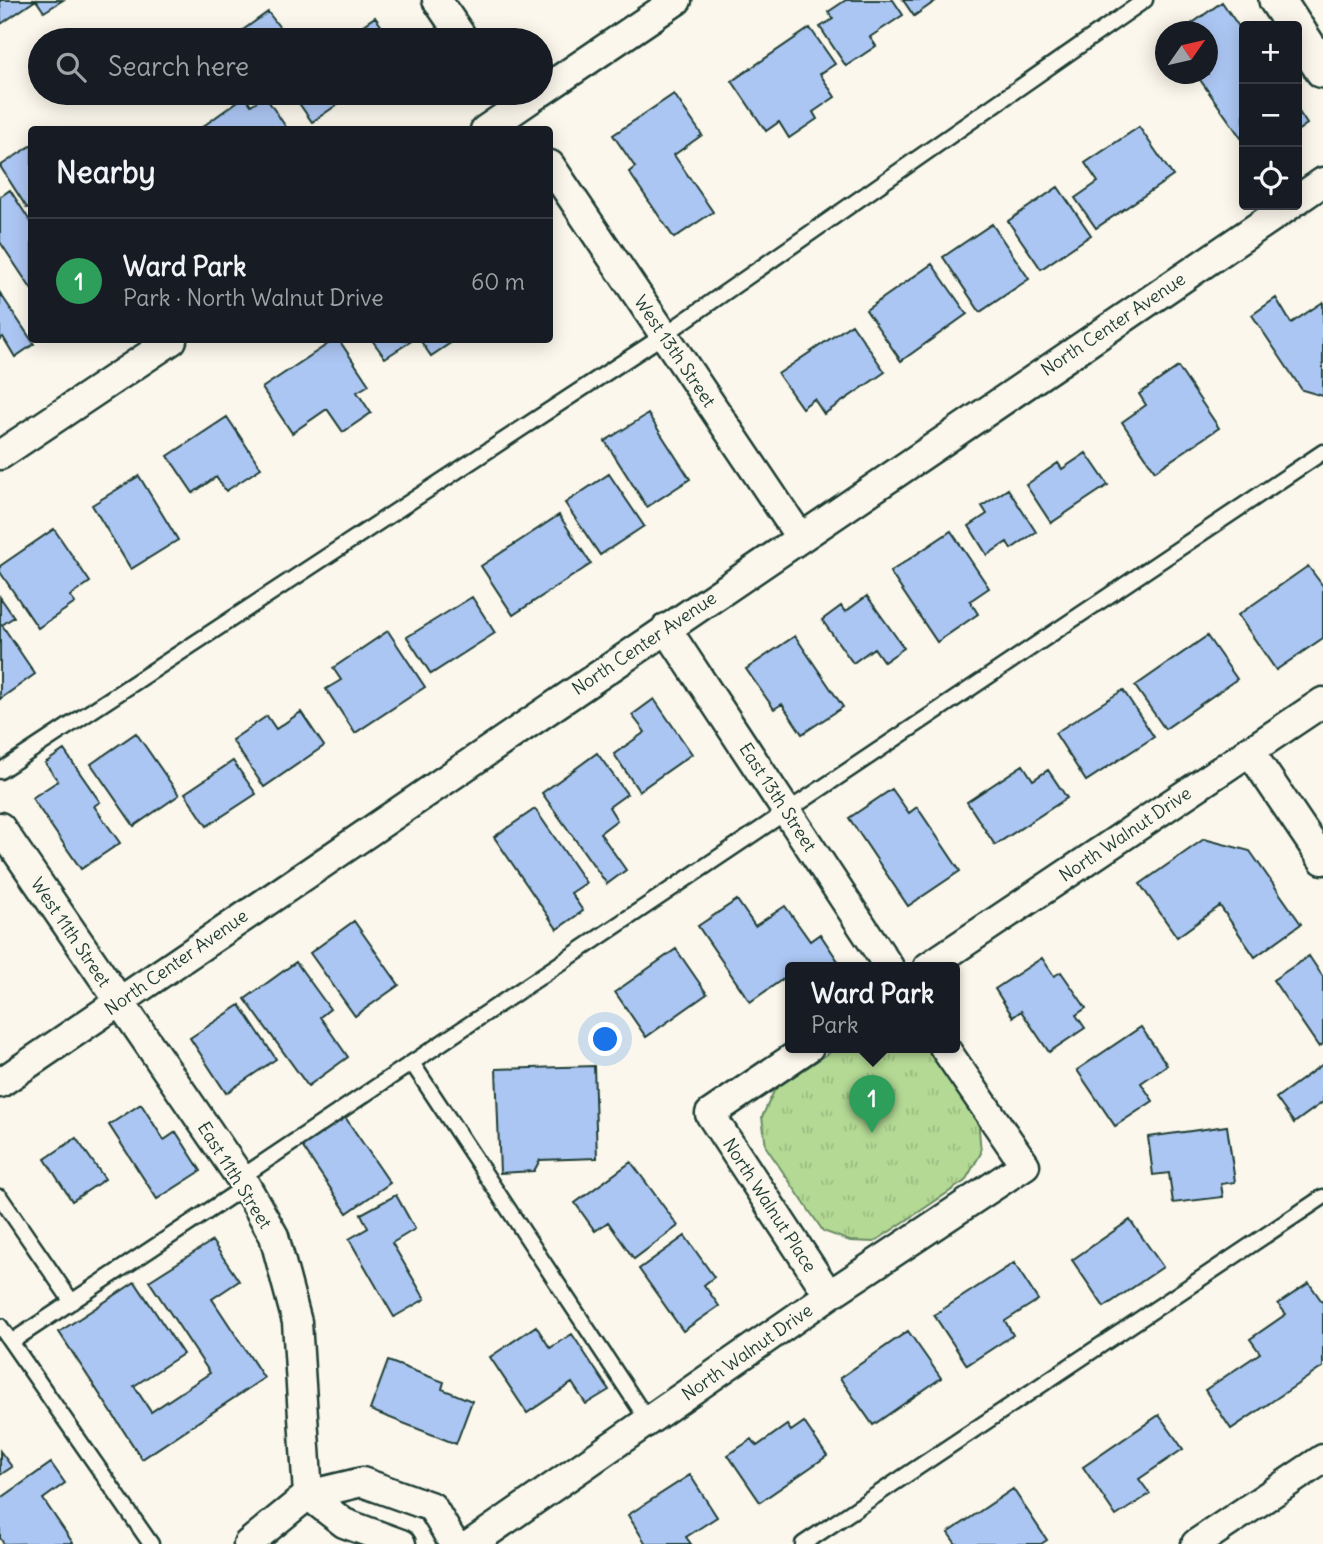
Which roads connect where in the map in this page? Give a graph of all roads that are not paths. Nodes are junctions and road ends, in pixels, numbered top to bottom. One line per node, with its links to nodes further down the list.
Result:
1 (437, 0): 6 (street)
2 (677, 0): 9 (street)
3 (1145, 0): 16 (lane)
4 (1277, 0): 5 (street)
5 (1290, 21)
6 (456, 28)
7 (1302, 38): 8 (street)
8 (1323, 70)
9 (553, 83)
10 (513, 111): 11 (street)
11 (491, 126)
12 (553, 169): 16 (street, West 13th Street)
13 (1323, 182): 14 (street)
14 (1302, 197)
15 (1283, 210): 20 (street, North Center Avenue)
16 (664, 335): 20 (street, West 13th Street); 24 (lane)
17 (168, 343): 19 (street)
18 (1323, 452): 25 (lane)
19 (0, 455)
20 (800, 537): 21 (street, North Center Avenue)
21 (666, 628): 25 (street, East 13th Street); 30 (street, North Center Avenue)
22 (1323, 702): 23 (street, North Walnut Drive)
23 (1250, 751): 27 (street); 29 (street, North Walnut Drive)
24 (0, 771)
25 (787, 811): 28 (street, East 13th Street); 33 (lane)
26 (0, 827): 30 (street, West 11th Street)
27 (1323, 860)
28 (886, 962)
29 (935, 962)
30 (119, 1001): 34 (street, North Center Avenue); 35 (street, East 11th Street)
31 (800, 1053): 38 (street, North Walnut Place)
32 (948, 1053): 38 (street, North Walnut Drive)
33 (412, 1063): 35 (lane); 42 (lane)
34 (0, 1083)
35 (243, 1182): 39 (lane); 44 (street, East 11th Street)
36 (0, 1197): 39 (lane)
37 (1323, 1197): 50 (lane)
38 (829, 1295): 42 (street, North Walnut Drive)
39 (72, 1302): 41 (lane)
40 (0, 1326): 41 (lane)
41 (11, 1342): 45 (lane)
42 (648, 1421): 49 (street, North Walnut Drive)
43 (1323, 1459): 51 (street)
44 (308, 1495): 46 (street); 47 (street); 48 (street)
45 (151, 1544)
46 (248, 1544)
47 (401, 1544)
48 (454, 1544)
49 (471, 1544)
50 (803, 1544)
51 (1196, 1544)

